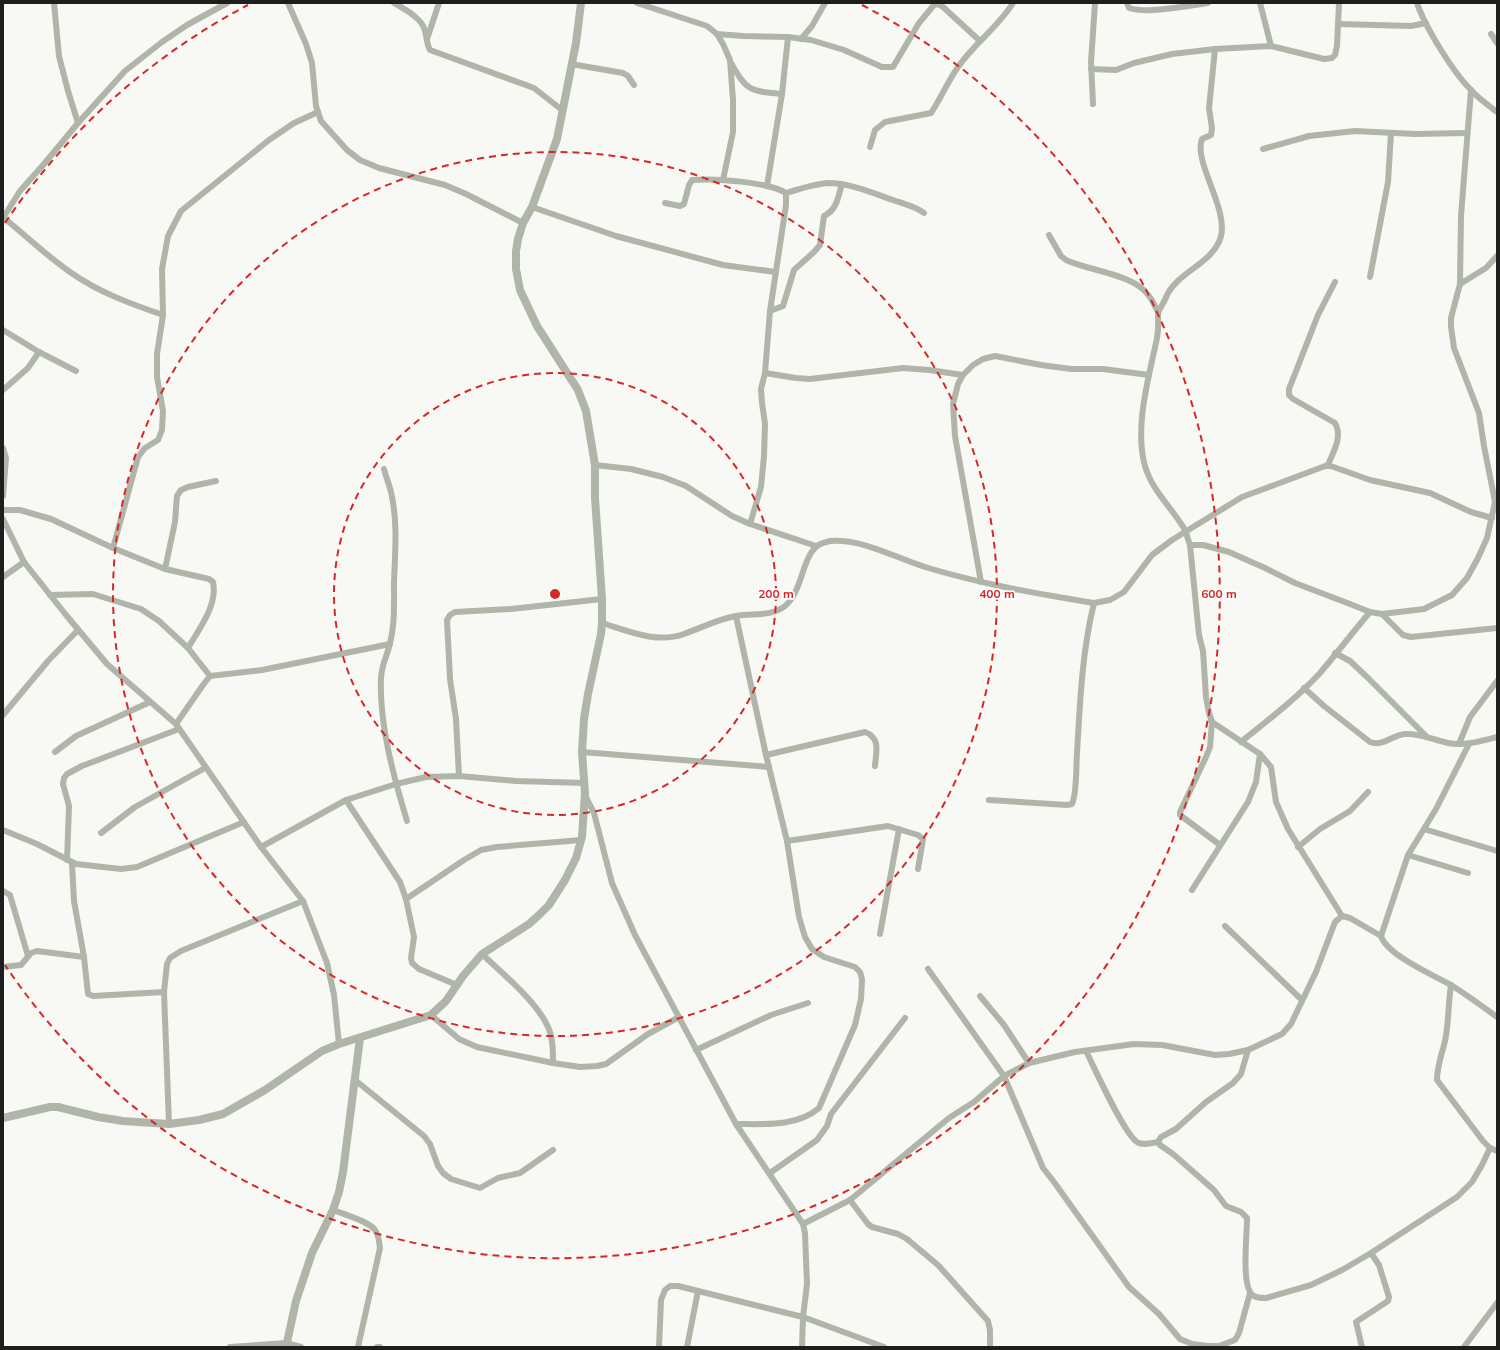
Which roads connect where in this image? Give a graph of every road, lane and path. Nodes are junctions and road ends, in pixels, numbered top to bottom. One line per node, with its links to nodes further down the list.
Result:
1 (54, 3): 37 (street)
2 (227, 3): 37 (street)
3 (288, 3): 35 (street)
4 (394, 3): 22 (street)
5 (439, 3): 22 (street)
6 (581, 3): 28 (street)
7 (637, 3): 18 (street)
8 (825, 3): 21 (street)
9 (1013, 3): 23 (street)
10 (1095, 3): 29 (street)
11 (1127, 3): 12 (street)
12 (1208, 3)
13 (1260, 3): 25 (street)
14 (1339, 3): 17 (street)
15 (1417, 3): 16 (street)
16 (1426, 23): 17 (street); 31 (street)
17 (1339, 24): 25 (street)
18 (717, 34): 20 (street); 27 (street)
19 (1491, 34): 24 (street)
20 (788, 37): 21 (street); 32 (street)
21 (801, 38): 23 (street)
22 (427, 39): 34 (street)
23 (980, 40): 40 (street)
24 (1497, 43)
25 (1271, 46): 26 (street)
26 (1215, 50): 29 (street); 58 (street)
27 (730, 60): 32 (street); 42 (street)
28 (571, 64): 30 (street); 34 (street)
29 (1091, 70): 33 (street)
30 (634, 85)
31 (1470, 90): 36 (street); 39 (street)
32 (782, 94): 44 (street)
33 (1093, 104)
34 (562, 110): 47 (street)
35 (318, 112): 50 (street); 59 (street)
36 (1497, 112)
37 (78, 123): 49 (street)
38 (1391, 133): 39 (street); 41 (street); 54 (street)
39 (1466, 133): 56 (street)
40 (870, 147)
41 (1262, 149)
42 (723, 180): 44 (street); 46 (street)
43 (842, 184): 45 (street); 48 (street); 57 (street)
44 (767, 186): 45 (street)
45 (786, 193): 53 (street)
46 (665, 203)
47 (532, 207): 50 (street); 53 (street)
48 (924, 213)
49 (3, 218): 59 (street)
50 (523, 223): 68 (street)
51 (1049, 235): 58 (street)
52 (1497, 256): 56 (street)
53 (776, 272): 57 (street)
54 (1370, 277)
55 (1335, 282): 69 (street)
56 (1460, 284): 73 (street)
57 (770, 311): 63 (street)
58 (1158, 312): 64 (street)
59 (163, 315): 81 (street)
60 (3, 330): 61 (street)
61 (39, 352): 62 (street); 66 (street)
62 (76, 371)
63 (765, 373): 65 (street); 77 (street)
64 (1149, 374): 65 (street); 78 (street)
65 (963, 375): 85 (street)
66 (3, 390)
67 (3, 448): 72 (street)
68 (595, 465): 77 (street); 87 (street)
69 (1328, 466): 75 (street); 78 (street)
70 (384, 469): 95 (street)
71 (216, 481): 83 (street)
72 (3, 496)
73 (1496, 502): 75 (street)
74 (3, 510): 81 (street)
75 (1492, 518): 90 (street)
76 (3, 519): 82 (street)
77 (750, 524): 80 (street)
78 (1186, 531): 79 (street); 88 (street)
79 (1190, 545): 89 (street); 103 (street)
80 (816, 546): 85 (street); 91 (street)
81 (113, 548): 83 (street)
82 (24, 562): 84 (street); 86 (street)
83 (165, 569): 96 (street)
84 (3, 577)
85 (981, 582): 88 (street)
86 (50, 595): 94 (street); 96 (street)
87 (602, 599): 92 (street); 117 (street)
88 (1094, 603): 123 (street)
89 (1370, 612): 90 (street); 97 (street)
90 (1382, 614): 93 (street)
91 (736, 616): 92 (street); 113 (street)
92 (602, 623): 111 (street)
93 (1497, 628)
94 (78, 630): 101 (street); 102 (street)
95 (390, 644): 98 (street); 119 (street)
96 (188, 648): 98 (street)
97 (1336, 653): 100 (street); 105 (street)
98 (210, 676): 104 (street)
99 (1497, 681): 108 (street)
100 (1304, 688): 105 (street); 107 (street)
101 (150, 702): 104 (street); 110 (street)
102 (3, 715)
103 (1212, 722): 107 (street); 132 (street)
104 (177, 726): 116 (street); 137 (street)
105 (1426, 736): 108 (street)
106 (1497, 737): 109 (street)
107 (1241, 742): 112 (street)
108 (1458, 744): 109 (street)
109 (1469, 744): 127 (street)
110 (55, 752)
111 (582, 752): 115 (street); 118 (street)
112 (1260, 754): 132 (street); 134 (street)
113 (766, 756): 114 (street); 115 (street)
114 (876, 766)
115 (769, 767): 131 (street)
116 (206, 768): 125 (street); 129 (street)
117 (459, 776): 118 (street); 119 (street)
118 (585, 783): 121 (street)
119 (396, 784): 122 (street); 124 (street)
120 (1368, 792): 134 (street)
121 (584, 793): 130 (street); 160 (street)
122 (346, 800): 133 (street); 142 (street)
123 (989, 800)
124 (407, 821)
125 (244, 822): 133 (street); 137 (street)
126 (899, 829): 131 (street); 138 (street); 146 (street)
127 (1424, 829): 135 (street); 136 (street)
128 (3, 830): 137 (street)
129 (101, 833)
130 (581, 840): 142 (street); 148 (street)
131 (787, 841): 174 (street)
132 (1220, 845): 140 (street)
133 (261, 847): 143 (street)
134 (1298, 848): 144 (street)
135 (1497, 851)
136 (1408, 855): 139 (street); 147 (street)
137 (69, 861): 150 (street)
138 (918, 869)
139 (1468, 873)
140 (1192, 890)
141 (3, 891): 149 (street)
142 (406, 899): 153 (street)
143 (303, 901): 155 (street); 164 (street)
144 (1342, 916): 147 (street); 157 (street)
145 (1225, 926): 157 (street)
146 (880, 934)
147 (1381, 936): 154 (street)
148 (482, 954): 153 (street); 168 (street)
149 (28, 956): 150 (street); 151 (street)
150 (84, 957): 155 (street)
151 (3, 966)
152 (928, 969): 170 (street)
153 (457, 985): 159 (street)
154 (1451, 985): 161 (street); 176 (street)
155 (164, 992): 173 (street)
156 (980, 996): 169 (street)
157 (1302, 1000): 166 (street)
158 (808, 1003): 165 (street)
159 (431, 1015): 163 (street); 168 (street)
160 (679, 1017): 165 (street); 168 (street)
161 (1497, 1017)
162 (905, 1018): 179 (street)
163 (360, 1038): 164 (street); 171 (street)
164 (339, 1044): 173 (street)
165 (696, 1050): 174 (street)
166 (1248, 1050): 167 (street); 175 (street)
167 (1086, 1051): 169 (street); 175 (street)
168 (553, 1063)
169 (1029, 1063): 170 (street)
170 (1004, 1076): 180 (street); 185 (street)
171 (355, 1080): 177 (street); 181 (street)
172 (3, 1118): 173 (street)
173 (169, 1124)
174 (736, 1124): 179 (street)
175 (1158, 1142): 185 (street)
176 (1490, 1148): 178 (street); 183 (street)
177 (553, 1150)
178 (1497, 1151)
179 (770, 1173): 182 (street)
180 (850, 1200): 182 (street); 198 (street)
181 (333, 1210): 188 (street); 191 (street)
182 (803, 1224): 187 (street)
183 (1371, 1253): 185 (street); 199 (street)
184 (698, 1291): 187 (street); 194 (street); 195 (street)
185 (1250, 1293)
186 (1497, 1303): 200 (street)
187 (803, 1317): 196 (street); 197 (street)
188 (286, 1345): 189 (street); 190 (street)
189 (230, 1347)
190 (301, 1347)
191 (358, 1347)
192 (377, 1347): 193 (street)
193 (380, 1347)
194 (659, 1347)
195 (687, 1347)
196 (802, 1347)
197 (884, 1347)
198 (990, 1347)
199 (1362, 1347)
200 (1464, 1347)

